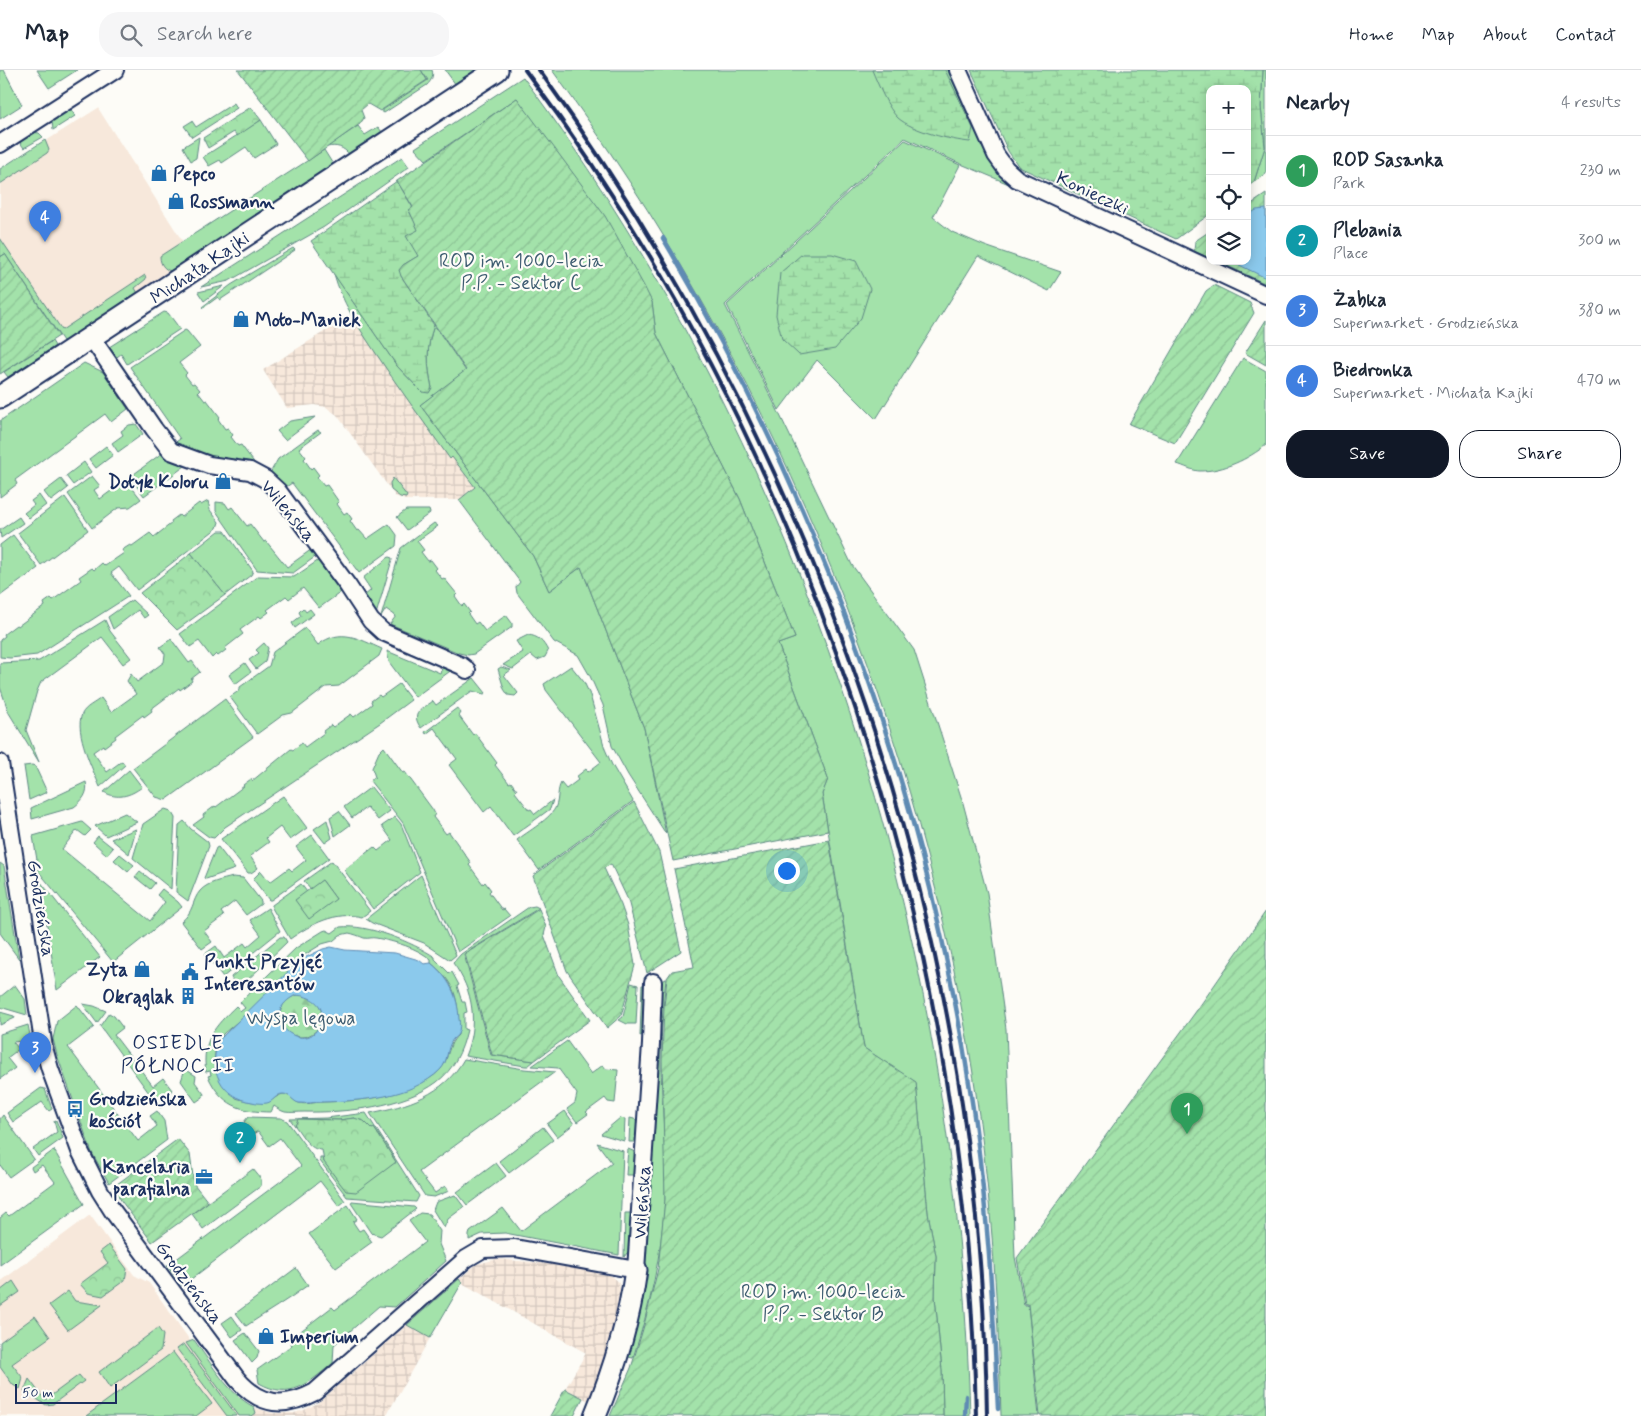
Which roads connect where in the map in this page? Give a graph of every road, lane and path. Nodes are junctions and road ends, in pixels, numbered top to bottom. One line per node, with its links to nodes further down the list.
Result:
1 (115, 70): 4 (street)
2 (498, 70): 6 (street, Michała Kajki)
3 (958, 70): 5 (street, Konieczki)
4 (0, 144)
5 (1266, 295)
6 (91, 338): 7 (street, Michała Kajki); 8 (street, Wileńska)
7 (0, 397)
8 (467, 670)
9 (0, 763): 11 (street, Grodzieńska)
10 (653, 982): 11 (street, Wileńska)
11 (636, 1270): 12 (street, Wileńska)
12 (595, 1416)

